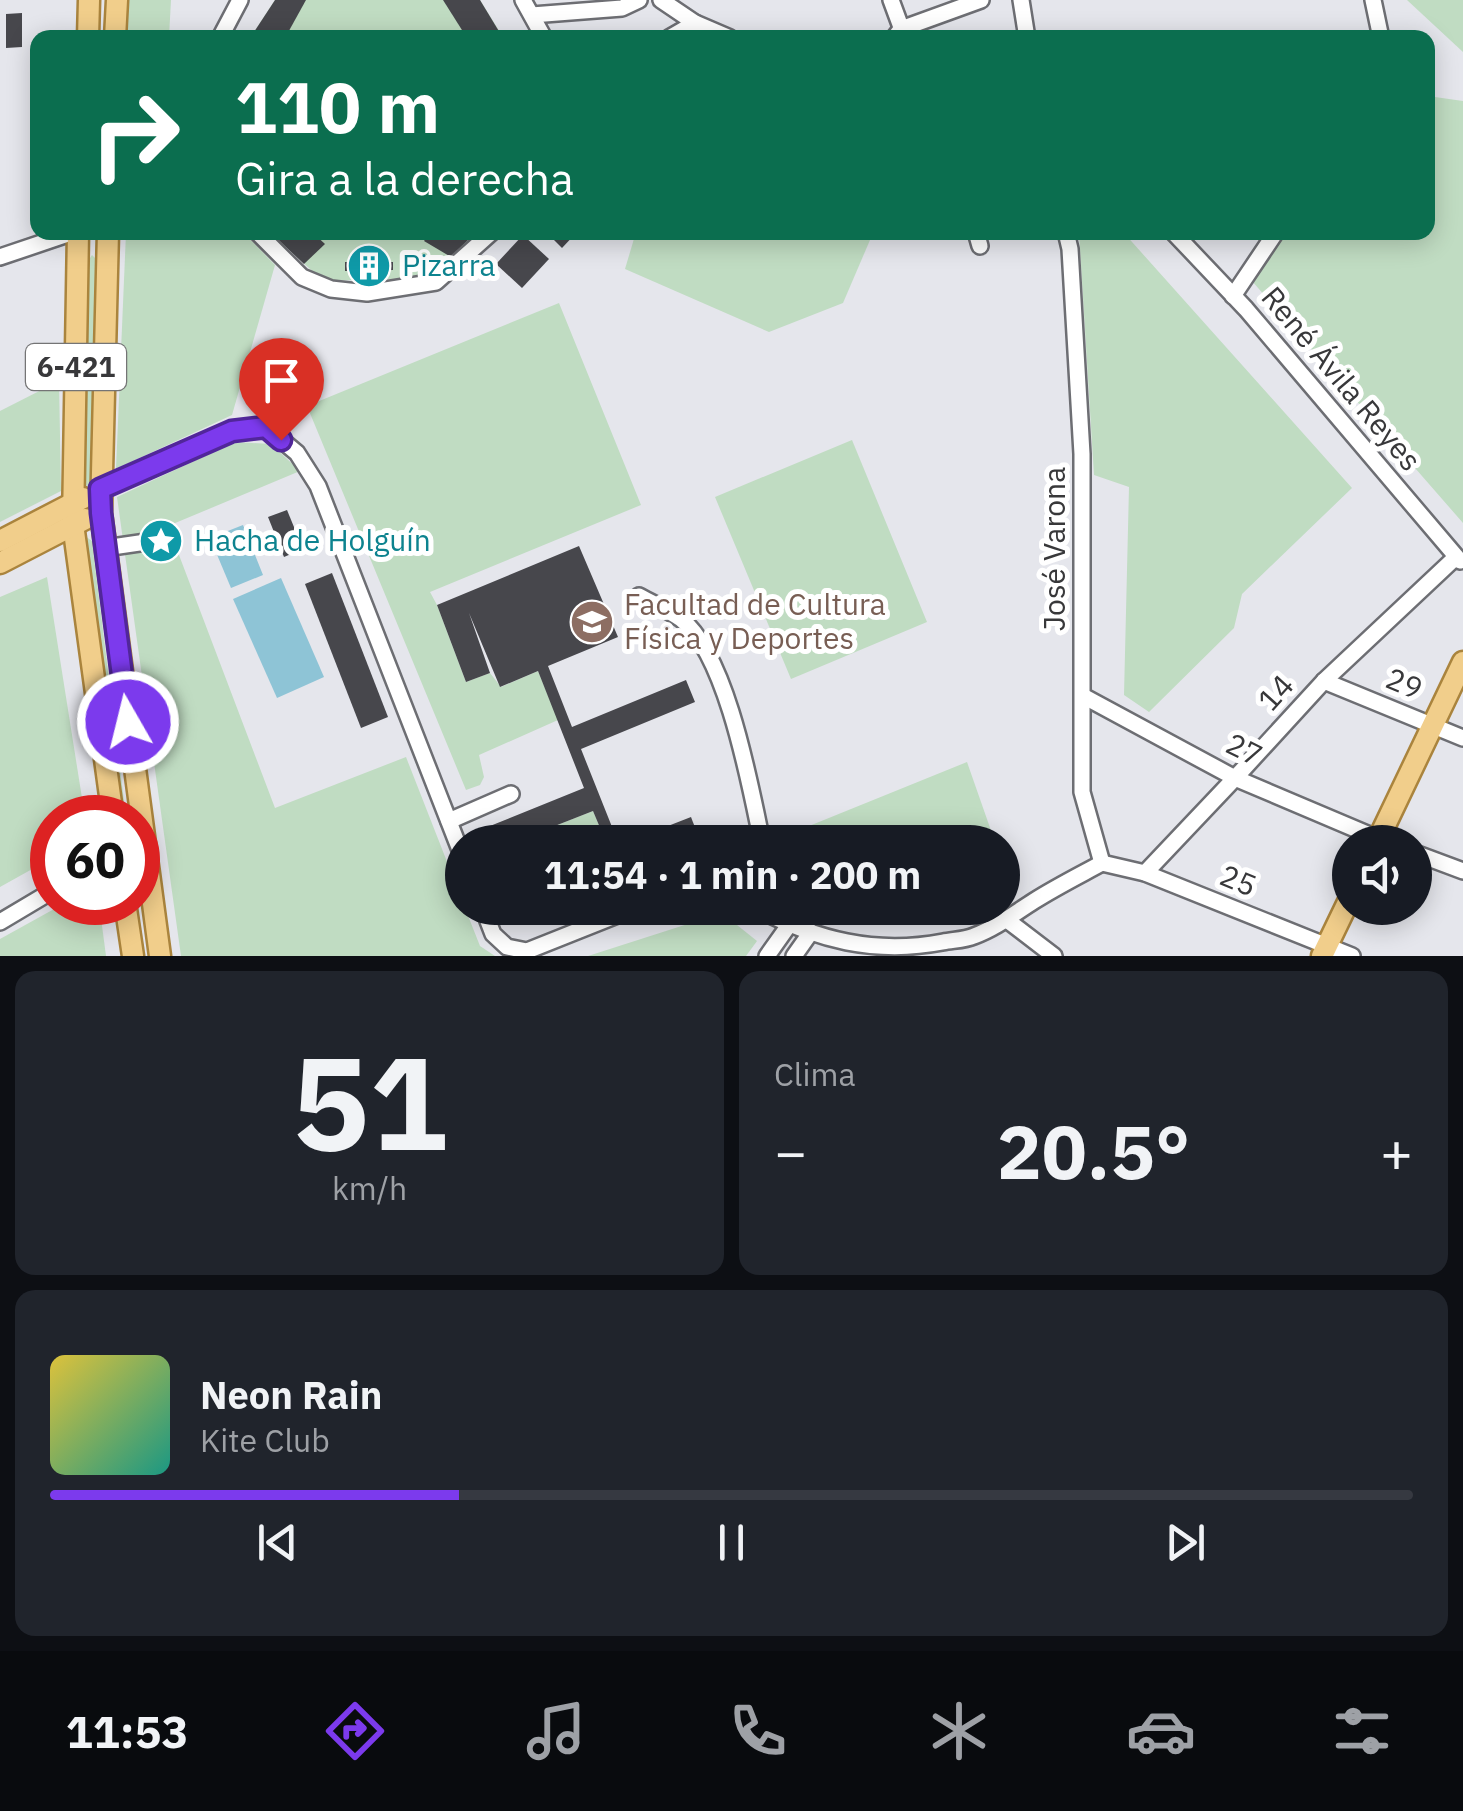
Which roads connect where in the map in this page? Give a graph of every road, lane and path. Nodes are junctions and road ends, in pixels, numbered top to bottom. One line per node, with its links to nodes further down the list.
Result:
1 (89, 0): 14 (main road)
2 (116, 0): 15 (main road)
3 (240, 0): 16 (street)
4 (524, 0): 12 (street)
5 (640, 0): 11 (street)
6 (661, 0): 13 (street)
7 (891, 0): 20 (street)
8 (981, 0): 21 (street)
9 (1021, 0): 22 (street)
10 (1374, 0): 23 (street)
11 (622, 4): 12 (street)
12 (532, 15): 17 (street)
13 (695, 22): 18 (street); 19 (street)
14 (88, 30)
15 (115, 30)
16 (224, 30)
17 (540, 30)
18 (682, 30)
19 (712, 30)
20 (899, 30)
21 (912, 30)
22 (1025, 30)
23 (1380, 30)
24 (52, 240): 32 (street)
25 (76, 240): 35 (main road, 6-421)
26 (108, 240): 34 (main road, 6-421)
27 (265, 240): 28 (street)
28 (483, 240)
29 (1068, 240): 46 (street, José Varona)
30 (1180, 240): 33 (street, René Ávila Reyes)
31 (1271, 240): 33 (street)
32 (0, 257)
33 (1233, 296): 41 (street, René Ávila Reyes)
34 (100, 489): 35 (main road); 36 (main road, 6-421); 53 (street)
35 (73, 502): 37 (main road, 6-421); 38 (main road)
36 (101, 513): 37 (main road); 40 (main road, 6-421)
37 (73, 524): 42 (main road); 51 (main road, 6-421)
38 (0, 540)
39 (153, 542): 40 (street)
40 (105, 548): 52 (main road, 6-421)
41 (1460, 560): 45 (street, 14)
42 (0, 562)
43 (640, 596): 55 (street)
44 (1463, 662): 47 (main road)
45 (1324, 681): 47 (street, 29); 49 (street, 14)
46 (1084, 696): 49 (street, 27); 59 (street, José Varona)
47 (1434, 726): 48 (street, 29); 57 (main road)
48 (1463, 738)
49 (1236, 778): 56 (street, 27); 61 (street, 14)
50 (511, 794): 53 (street)
51 (110, 795)
52 (136, 795)
53 (449, 821): 54 (street)
54 (450, 825)
55 (758, 825)
56 (1342, 825)
57 (1388, 825)
58 (1432, 859): 60 (street)
59 (1102, 863): 61 (street, 25); 63 (street)
60 (1463, 871)
61 (1144, 873): 77 (street, 25)
62 (30, 905): 64 (street)
63 (1020, 911)
64 (0, 922)
65 (129, 925): 79 (main road)
66 (155, 925): 80 (main road, 6-421)
67 (490, 925): 68 (street)
68 (591, 925)
69 (998, 925): 74 (street)
70 (1014, 925): 84 (street)
71 (1337, 925): 77 (main road)
72 (789, 926): 73 (street); 81 (street)
73 (811, 932): 75 (street); 82 (street)
74 (973, 937): 76 (street); 83 (street)
75 (850, 950): 78 (street)
76 (931, 951): 78 (street)
77 (1324, 951): 85 (street, 25)
78 (887, 952)
79 (133, 956)
80 (160, 956)
81 (767, 956)
82 (794, 956)
83 (958, 956)
84 (1054, 956)
85 (1352, 956)

